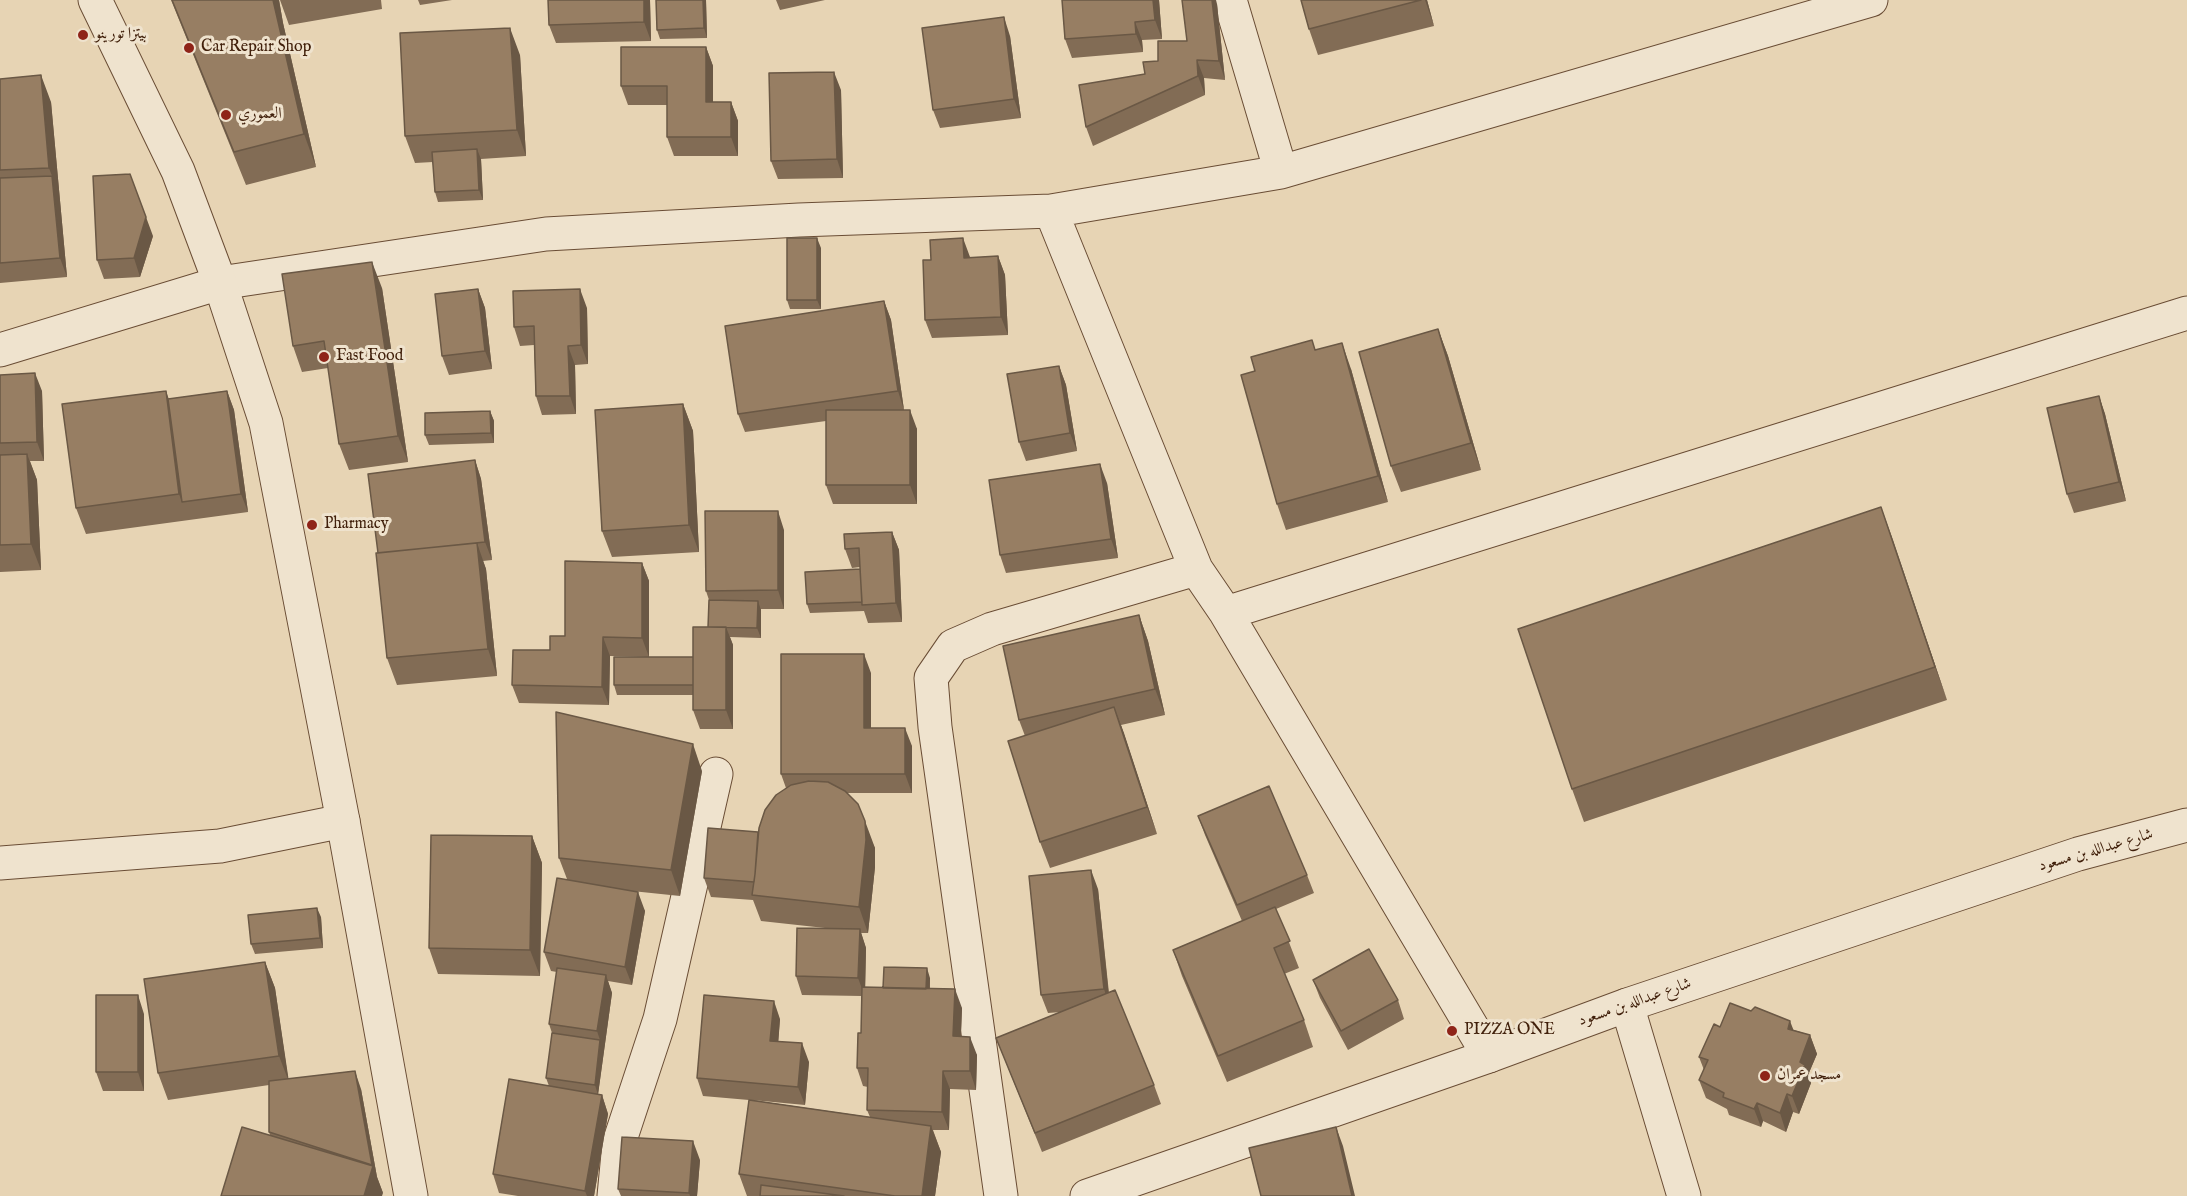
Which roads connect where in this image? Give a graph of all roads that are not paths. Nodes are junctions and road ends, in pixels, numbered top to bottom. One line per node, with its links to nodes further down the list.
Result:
1 (95, 0): 7 (street)
2 (1230, 0): 5 (street)
3 (1871, 0): 4 (street)
4 (1829, 6): 5 (street)
5 (1281, 172): 6 (street)
6 (1051, 211): 7 (street); 10 (street)
7 (220, 283): 9 (street); 13 (street)
8 (2187, 313): 11 (street)
9 (0, 350)
10 (1196, 569): 11 (street); 20 (street)
11 (1226, 613): 17 (street)
12 (716, 774): 19 (street)
13 (343, 821): 15 (street); 18 (street)
14 (2187, 825): 16 (street, شارع عبدالله بن مسعود)
15 (0, 863)
16 (1627, 1005): 17 (street, شارع عبدالله بن مسعود); 22 (street)
17 (1489, 1056): 21 (street, شارع عبدالله بن مسعود)
18 (411, 1196)
19 (614, 1196)
20 (1001, 1196)
21 (1087, 1196)
22 (1684, 1196)

